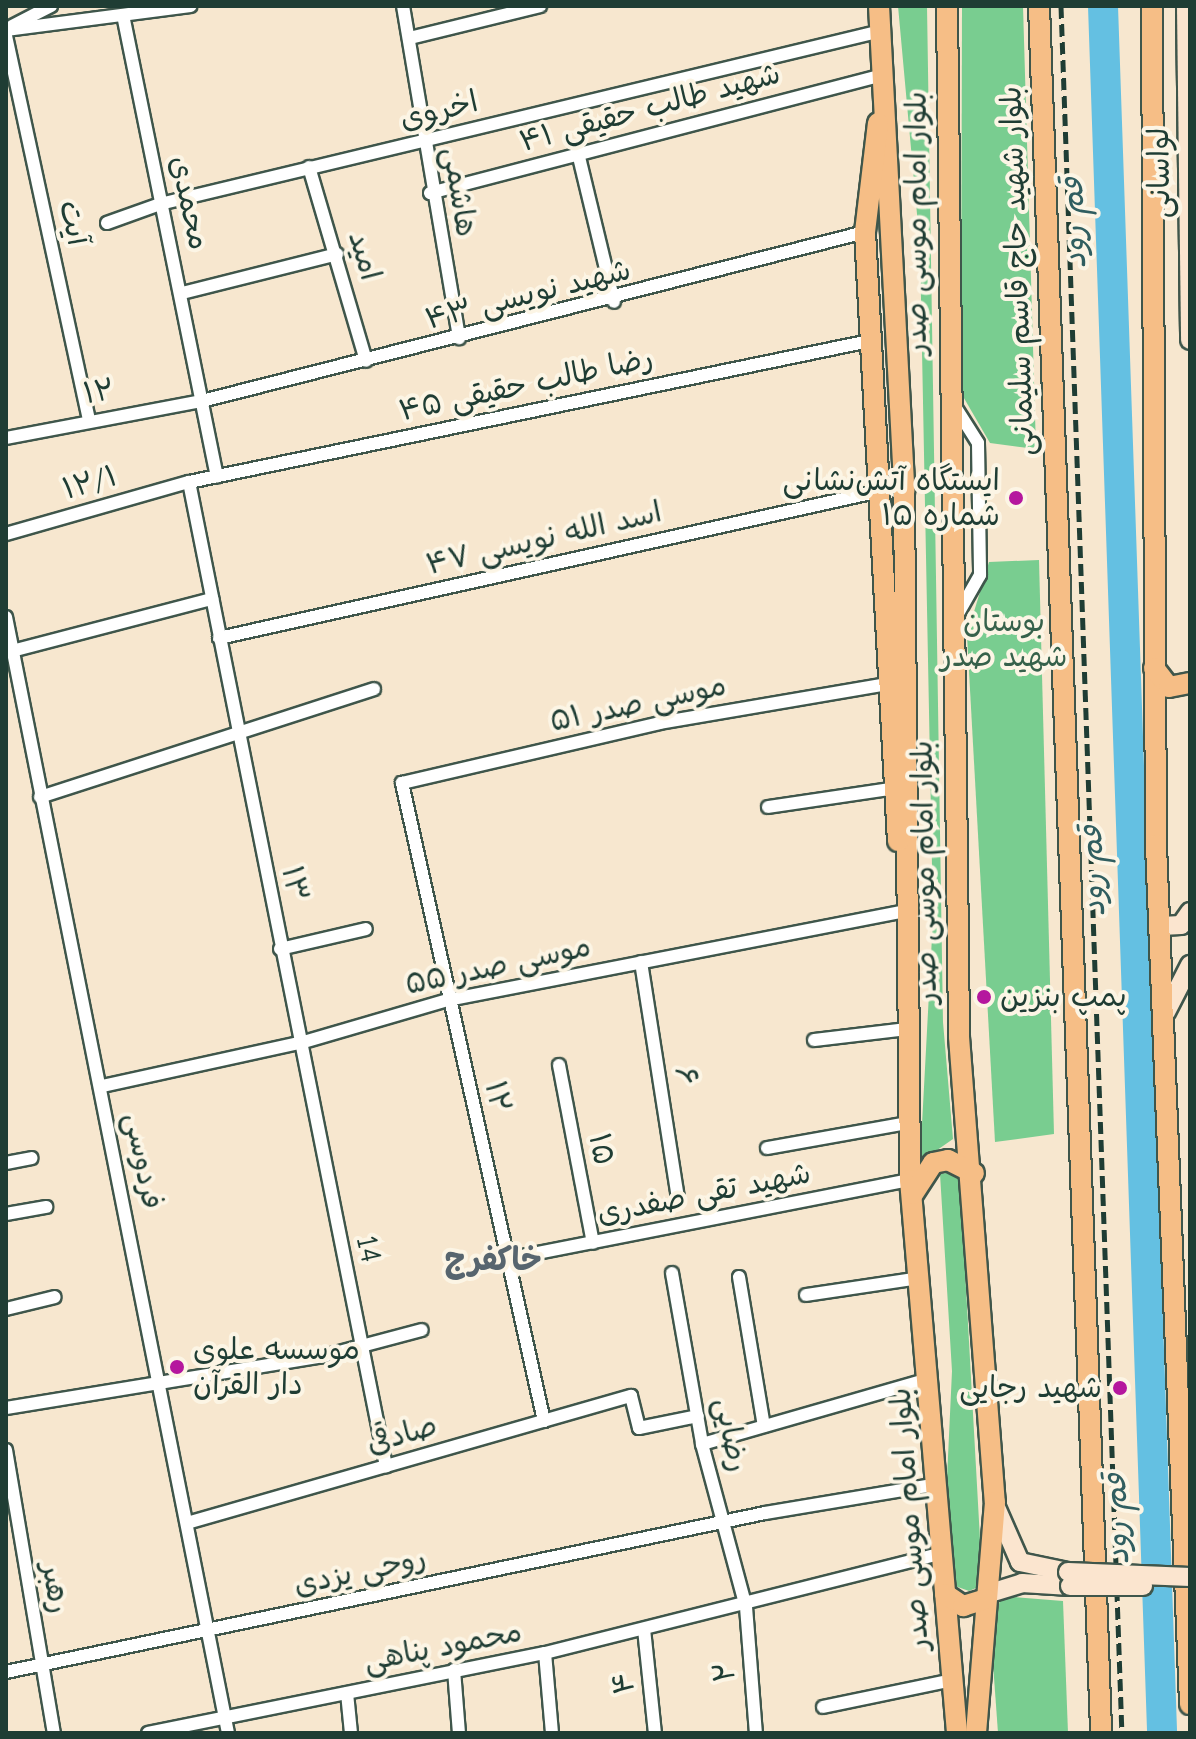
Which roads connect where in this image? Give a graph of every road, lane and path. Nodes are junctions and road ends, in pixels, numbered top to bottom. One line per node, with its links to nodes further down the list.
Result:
1 (51, 6): 11 (street)
2 (190, 6): 10 (street)
3 (403, 6): 13 (street, هاشمی)
4 (540, 6): 13 (street)
5 (947, 6): 30 (main road, بلوار امام موسی صدر)
6 (1039, 6): 125 (main road, بلوار شهید حاج قاسم سلیمانی)
7 (1152, 6): 43 (main road)
8 (1186, 6): 24 (main road, لواسانی)
9 (880, 14): 14 (main road, بلوار امام موسی صدر); 15 (street, اخروی)
10 (123, 15): 11 (street); 19 (street, محمدی)
11 (6, 29)
12 (6, 36): 32 (street, آیت)
13 (410, 38): 15 (street, هاشمی)
14 (884, 75): 16 (street, ۴۱ شهید طالب حقیقی); 21 (main road); 52 (main road, بلوار امام موسی صدر)
15 (425, 142): 17 (street, اخروی); 18 (street, هاشمی)
16 (578, 153): 18 (street, ۴۱ شهید طالب حقیقی); 25 (street)
17 (309, 167): 19 (street, اخروی); 22 (street, امید)
18 (430, 193): 26 (street, هاشمی)
19 (160, 204): 20 (street, اخروی); 23 (street, محمدی)
20 (107, 223)
21 (865, 232): 25 (street, ۴۳ شهید نویسی); 27 (main road)
22 (337, 254): 23 (street); 29 (street, امید)
23 (182, 293): 31 (street, محمدی)
24 (1190, 299): 28 (main road, لواسانی)
25 (614, 302): 26 (street, ۴۳ شهید نویسی)
26 (459, 338): 29 (street, ۴۳ شهید نویسی)
27 (874, 340): 34 (street, ۴۵ رضا طالب حقیقی); 36 (main road)
28 (1190, 340)
29 (366, 361): 31 (street, ۴۳ شهید نویسی)
30 (947, 396): 40 (main road, بلوار امام موسی صدر); 40 (street)
31 (202, 401): 32 (street, ۱۲); 34 (street, محمدی)
32 (89, 420): 33 (street, ۱۲)
33 (6, 438)
34 (217, 477): 35 (street, ۴۵ رضا طالب حقیقی)
35 (189, 482): 37 (street, ۱۲/۱); 38 (street, ۱۳)
36 (880, 491): 41 (street, ۴۷ اسد الله نویسی); 45 (main road)
37 (6, 534)
38 (212, 599): 41 (street, ۱۳); 42 (street)
39 (6, 617): 42 (street, فردوسی)
40 (951, 627): 70 (main road, بلوار امام موسی صدر)
41 (219, 638): 47 (street, ۱۳)
42 (12, 651): 50 (street, فردوسی)
43 (1154, 667): 44 (main road); 54 (main road)
44 (1190, 683)
45 (886, 684): 48 (street, موسی صدر ۵۱); 49 (main road)
46 (374, 689): 47 (street)
47 (238, 735): 50 (street); 56 (street, ۱۳)
48 (402, 783): 59 (street, ۱۲)
49 (890, 789): 51 (street); 52 (main road)
50 (40, 797): 65 (street, فردوسی)
51 (768, 807)
52 (909, 910): 57 (street, موسی صدر ۵۵); 61 (main road, بلوار امام موسی صدر)
53 (1190, 912): 54 (main road)
54 (1161, 926): 60 (main road)
55 (366, 929): 56 (street)
56 (280, 949): 63 (street, ۱۳)
57 (641, 962): 59 (street, موسی صدر ۵۵); 72 (street, ۶)
58 (1190, 965): 60 (main road)
59 (448, 1000): 63 (street, موسی صدر ۵۵); 76 (street, ۱۲)
60 (1166, 1012): 112 (main road)
61 (907, 1029): 62 (street); 66 (main road, بلوار امام موسی صدر)
62 (814, 1040)
63 (300, 1043): 65 (street, موسی صدر ۵۵); 84 (street, 14)
64 (559, 1065): 75 (street, ۱۵)
65 (102, 1086): 86 (street, فردوسی)
66 (908, 1123): 67 (street); 71 (main road, بلوار امام موسی صدر)
67 (767, 1148)
68 (32, 1158): 69 (street)
69 (6, 1163)
70 (974, 1173): 71 (main road); 95 (main road, بلوار امام موسی صدر)
71 (911, 1190): 75 (street, شهید تقی صفدری); 79 (main road, بلوار امام موسی صدر)
72 (678, 1198)
73 (46, 1207): 74 (street)
74 (6, 1214)
75 (593, 1243): 76 (street, شهید تقی صفدری)
76 (507, 1259): 89 (street, ۱۲)
77 (672, 1273): 88 (street, رضایی)
78 (739, 1277): 90 (street)
79 (920, 1278): 80 (street); 85 (main road, بلوار امام موسی صدر)
80 (806, 1295)
81 (55, 1297): 82 (street)
82 (6, 1309)
83 (422, 1330): 84 (street)
84 (363, 1346): 86 (street); 93 (street, 14)
85 (929, 1379): 90 (street); 94 (main road, بلوار امام موسی صدر)
86 (160, 1382): 87 (street); 96 (street, فردوسی)
87 (6, 1408)
88 (698, 1416): 89 (street, صادقی); 91 (street, رضایی)
89 (544, 1421): 93 (street, صادقی)
90 (764, 1426): 91 (street)
91 (702, 1444): 97 (street, رضایی)
92 (6, 1450): 107 (street, رهبر)
93 (386, 1466): 96 (street, صادقی)
94 (939, 1484): 97 (street, روحی یزدی); 98 (main road, بلوار امام موسی صدر)
95 (995, 1502): 99 (main road); 102 (main road, بلوار امام موسی صدر)
96 (187, 1523): 105 (street, فردوسی)
97 (725, 1523): 103 (street, رضایی); 105 (street, روحی یزدی)
98 (942, 1553): 101 (main road, بلوار امام موسی صدر); 103 (street, محمود پناهی)
99 (1069, 1579): 100 (main road, bridge); 102 (main road)
100 (1190, 1580)
101 (945, 1594): 102 (main road); 110 (main road, بلوار امام موسی صدر)
102 (987, 1596): 124 (main road, بلوار امام موسی صدر)
103 (746, 1607): 104 (street, محمود پناهی); 122 (street, ۲)
104 (644, 1629): 106 (street, محمود پناهی); 121 (street, ۴)
105 (208, 1630): 107 (street, روحی یزدی); 114 (street, فردوسی)
106 (545, 1653): 108 (street, محمود پناهی); 120 (street)
107 (41, 1668): 109 (street, روحی یزدی); 115 (street, رهبر)
108 (454, 1670): 111 (street, محمود پناهی); 119 (street)
109 (6, 1672)
110 (952, 1680): 113 (street); 123 (main road, بلوار امام موسی صدر)
111 (347, 1693): 114 (street, محمود پناهی); 118 (street)
112 (1190, 1704)
113 (823, 1707)
114 (226, 1717): 116 (street, محمود پناهی); 117 (street, فردوسی)
115 (54, 1733)
116 (148, 1733)
117 (228, 1733)
118 (351, 1733)
119 (459, 1733)
120 (552, 1733)
121 (655, 1733)
122 (756, 1733)
123 (957, 1733)
124 (976, 1733)
125 (1101, 1733)

